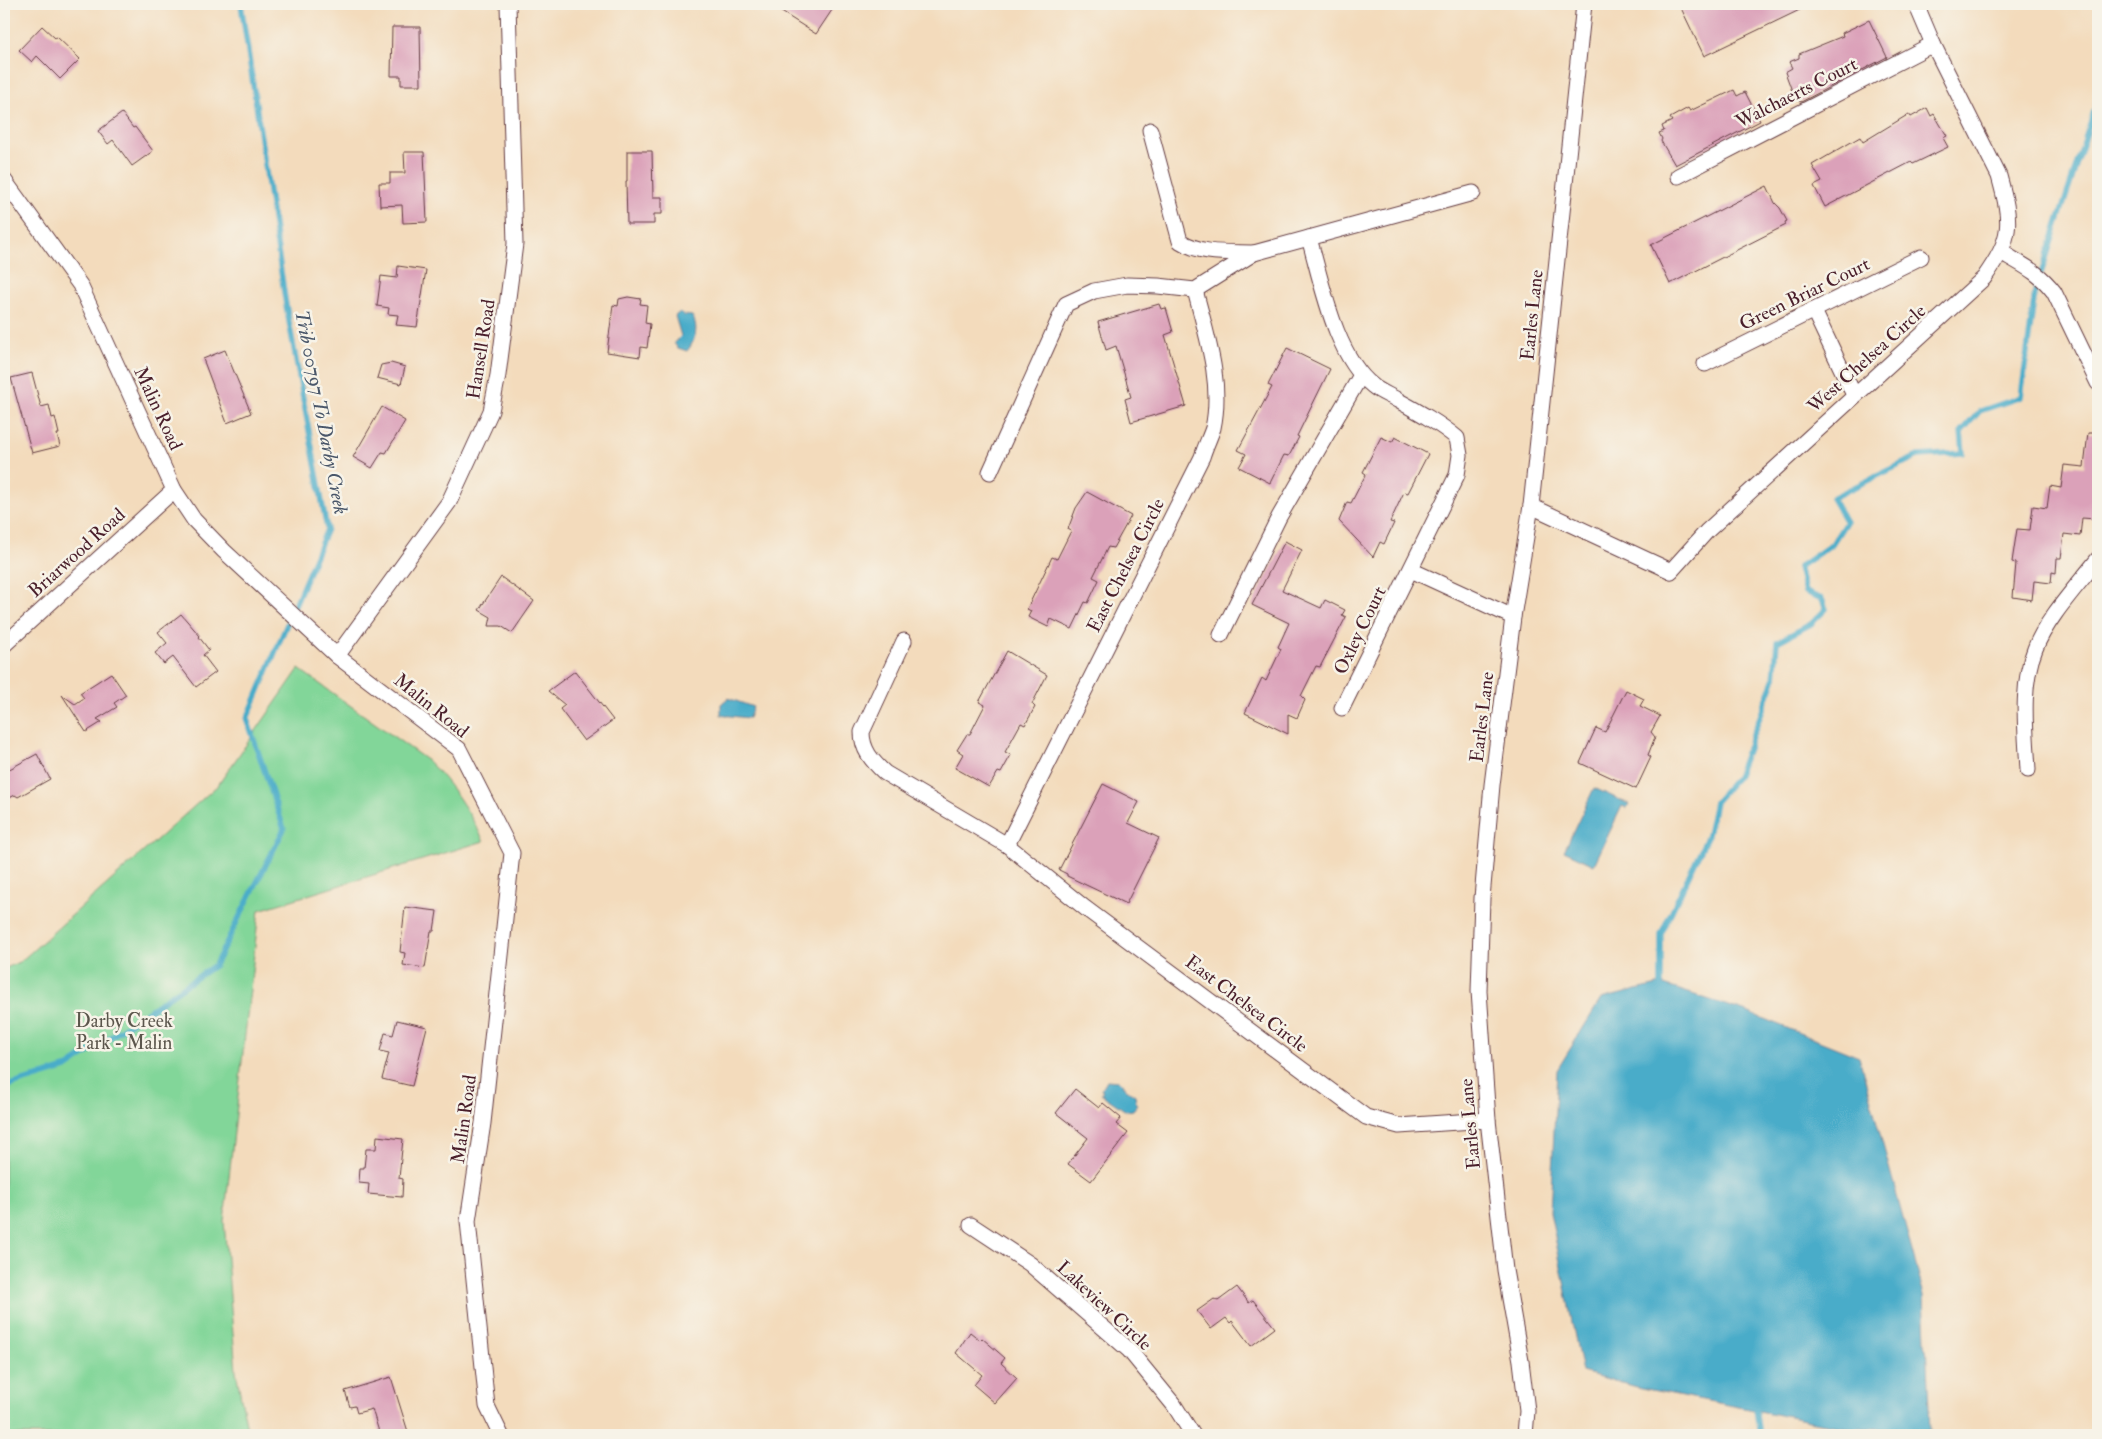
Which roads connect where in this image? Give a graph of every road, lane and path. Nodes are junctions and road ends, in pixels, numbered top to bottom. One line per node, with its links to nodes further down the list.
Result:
1 (508, 4): 28 (street, Hansell Road)
2 (1584, 4): 21 (street, Earles Lane)
3 (1916, 4): 4 (street, West Chelsea Circle)
4 (1933, 44): 6 (street, Walchaerts Court); 10 (street, West Chelsea Circle)
5 (1150, 130): 11 (street)
6 (1678, 176)
7 (4, 180): 20 (street, Malin Road)
8 (1473, 192): 9 (street)
9 (1309, 238): 11 (street); 16 (street)
10 (2000, 252): 17 (street); 18 (street, West Chelsea Circle)
11 (1254, 254): 13 (street)
12 (1921, 257): 14 (street, Green Briar Court)
13 (1195, 290): 19 (street); 31 (street, East Chelsea Circle)
14 (1814, 312): 15 (street, Green Briar Court); 18 (street)
15 (1705, 364)
16 (1361, 375): 23 (street); 25 (street)
17 (2098, 383)
18 (1854, 395): 21 (street, West Chelsea Circle)
19 (990, 472)
20 (174, 490): 27 (street, Briarwood Road); 28 (street, Malin Road)
21 (1531, 506): 24 (street, Earles Lane)
22 (2098, 558): 30 (street)
23 (1411, 570): 24 (street); 29 (street, Oxley Court)
24 (1513, 617): 32 (street, Earles Lane)
25 (1221, 635)
26 (904, 640): 31 (street, East Chelsea Circle)
27 (4, 644)
28 (337, 656): 34 (street, Malin Road)
29 (1342, 708)
30 (2028, 770)
31 (1007, 845): 32 (street, East Chelsea Circle)
32 (1488, 1120): 36 (street, Earles Lane)
33 (971, 1225): 35 (street, Lakeview Circle)
34 (501, 1435)
35 (1193, 1435)
36 (1526, 1435)

